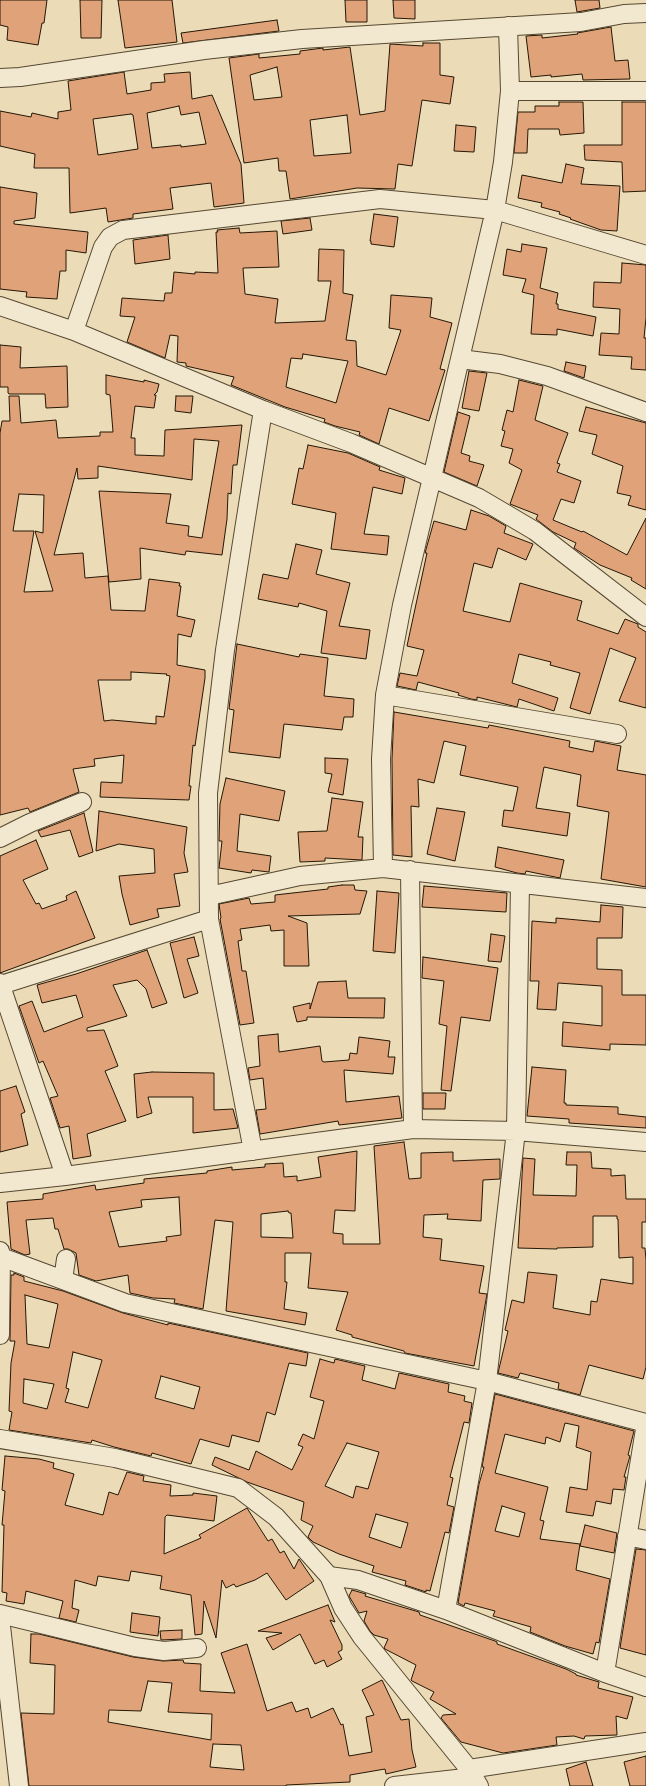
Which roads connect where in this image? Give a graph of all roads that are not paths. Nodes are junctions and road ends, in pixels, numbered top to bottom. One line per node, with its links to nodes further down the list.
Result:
1 (646, 13): 2 (street)
2 (508, 26): 3 (street); 4 (street)
3 (0, 78)
4 (510, 91): 5 (street); 6 (street)
5 (646, 91)
6 (495, 210): 7 (street); 9 (street); 10 (street)
7 (646, 255)
8 (0, 306): 9 (street)
9 (74, 331): 11 (street)
10 (460, 359): 12 (street); 13 (street)
11 (263, 410): 13 (street); 22 (street)
12 (646, 412)
13 (432, 478): 14 (street); 15 (street)
14 (646, 617)
15 (385, 695): 16 (street); 19 (street)
16 (618, 734)
17 (82, 802): 18 (street)
18 (0, 838)
19 (383, 868): 20 (street); 22 (street)
20 (410, 870): 21 (street); 26 (street)
21 (520, 884): 23 (street); 27 (street)
22 (209, 896): 24 (street)
23 (646, 898)
24 (209, 919): 25 (street); 29 (street)
25 (1, 984): 30 (street)
26 (413, 1129): 27 (street); 29 (street)
27 (516, 1131): 28 (street); 36 (street)
28 (646, 1142)
29 (253, 1151): 30 (street)
30 (64, 1176): 31 (street)
31 (0, 1183)
32 (1, 1254): 34 (street); 35 (street)
33 (66, 1259): 34 (street)
34 (63, 1280): 36 (street)
35 (0, 1335)
36 (487, 1381): 37 (street); 42 (street)
37 (646, 1423): 39 (street)
38 (0, 1439): 41 (street)
39 (627, 1536): 40 (street); 46 (street)
40 (646, 1540)
41 (329, 1576): 42 (street); 49 (street)
42 (446, 1610): 46 (street)
43 (0, 1614): 45 (street)
44 (0, 1617): 50 (street)
45 (197, 1648)
46 (605, 1673): 47 (street)
47 (646, 1686)
48 (646, 1742): 49 (street)
49 (474, 1777): 51 (street)
50 (19, 1786)
51 (394, 1786)

